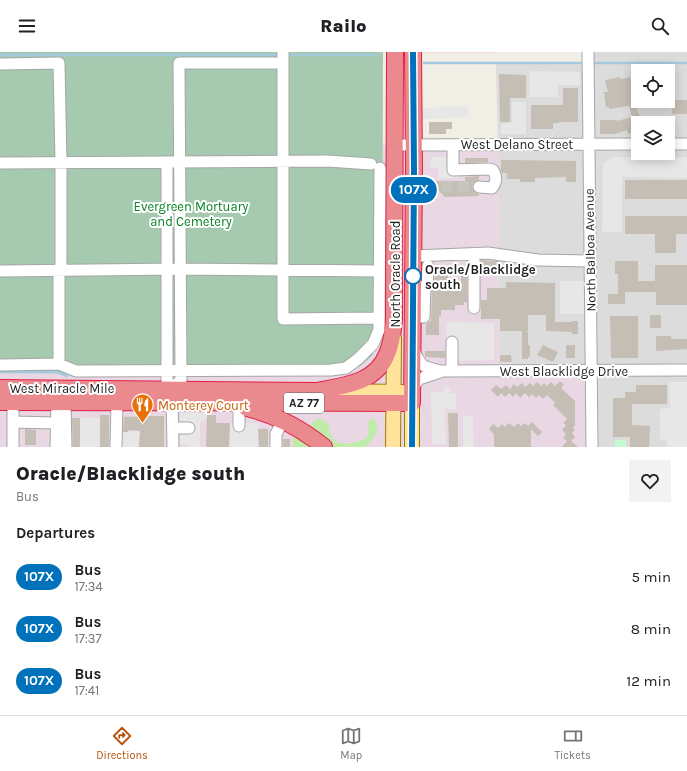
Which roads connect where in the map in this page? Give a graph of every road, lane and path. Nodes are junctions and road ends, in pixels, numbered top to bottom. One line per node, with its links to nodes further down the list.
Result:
1 (395, 52): 15 (highway, North Oracle Road / AZ 77)
2 (413, 52): 10 (highway, North Oracle Road)
3 (588, 52): 6 (street, North Balboa Avenue)
4 (283, 57): 13 (street); 14 (street)
5 (0, 64): 17 (street)
6 (588, 144): 7 (street, West Delano Street); 11 (street, West Delano Street); 22 (street, North Balboa Avenue)
7 (631, 144)
8 (675, 144): 9 (street)
9 (687, 144)
10 (414, 145): 11 (street, West Delano Street); 15 (street, West Delano Street); 18 (highway, North Oracle Road)
11 (452, 145): 19 (street)
12 (167, 162): 13 (street); 17 (street); 25 (street)
13 (180, 162): 14 (street); 24 (street)
14 (283, 162): 15 (street); 26 (street)
15 (389, 162): 18 (street); 29 (street); 32 (highway, North Oracle Road / AZ 77)
16 (0, 163): 17 (street)
17 (61, 163): 28 (street)
18 (414, 167): 23 (highway, North Oracle Road)
19 (479, 187)
20 (474, 254): 21 (street); 22 (street); 30 (street)
21 (435, 256): 23 (street); 23 (street)
22 (590, 261): 41 (street, North Balboa Avenue)
23 (418, 263): 34 (highway, North Oracle Road)
24 (180, 269): 25 (street); 26 (street); 38 (street)
25 (167, 270): 28 (street); 37 (street)
26 (283, 270): 29 (street); 31 (street)
27 (0, 271): 28 (street)
28 (59, 271): 35 (street)
29 (379, 271): 31 (street)
30 (474, 308)
31 (378, 318): 38 (street)
32 (394, 320): 43 (highway, AZ 77); 46 (main road, North Oracle Road)
33 (452, 342): 40 (street)
34 (413, 348): 40 (street); 44 (highway, North Oracle Road)
35 (59, 364): 36 (street); 37 (street)
36 (0, 365)
37 (167, 370): 38 (street); 45 (street)
38 (180, 370): 45 (street)
39 (687, 370): 41 (street, West Blacklidge Drive)
40 (447, 371): 41 (street, West Blacklidge Drive); 44 (street)
41 (592, 371): 67 (street, North Balboa Avenue)
42 (0, 388): 45 (highway, West Miracle Mile / AZ 77)
43 (316, 391): 45 (highway, West Miracle Mile / AZ 77); 46 (main road, West Miracle Mile / AZ 77)
44 (412, 395): 46 (highway, West Miracle Mile / AZ 77); 66 (main road, North Oracle Road)
45 (172, 396): 49 (highway, West Miracle Mile / AZ 77); 50 (highway, West Miracle Mile / AZ 77); 56 (street)
46 (393, 398): 50 (highway, West Miracle Mile / AZ 77); 65 (main road, North Oracle Road)
47 (7, 402): 48 (highway, West Miracle Mile / AZ 77); 53 (street)
48 (61, 402): 49 (highway, West Miracle Mile / AZ 77); 54 (street); 60 (street)
49 (117, 402): 61 (street)
50 (214, 403): 51 (highway)
51 (239, 407): 52 (highway); 55 (street)
52 (283, 420): 63 (street); 64 (highway)
53 (13, 422): 54 (street); 58 (street)
54 (56, 423): 59 (street)
55 (239, 426)
56 (173, 428): 57 (street); 62 (street)
57 (189, 428)
58 (13, 447)
59 (56, 447)
60 (66, 447)
61 (116, 447)
62 (173, 447)
63 (276, 447)
64 (324, 447)
65 (393, 447)
66 (412, 447)
67 (592, 447)

